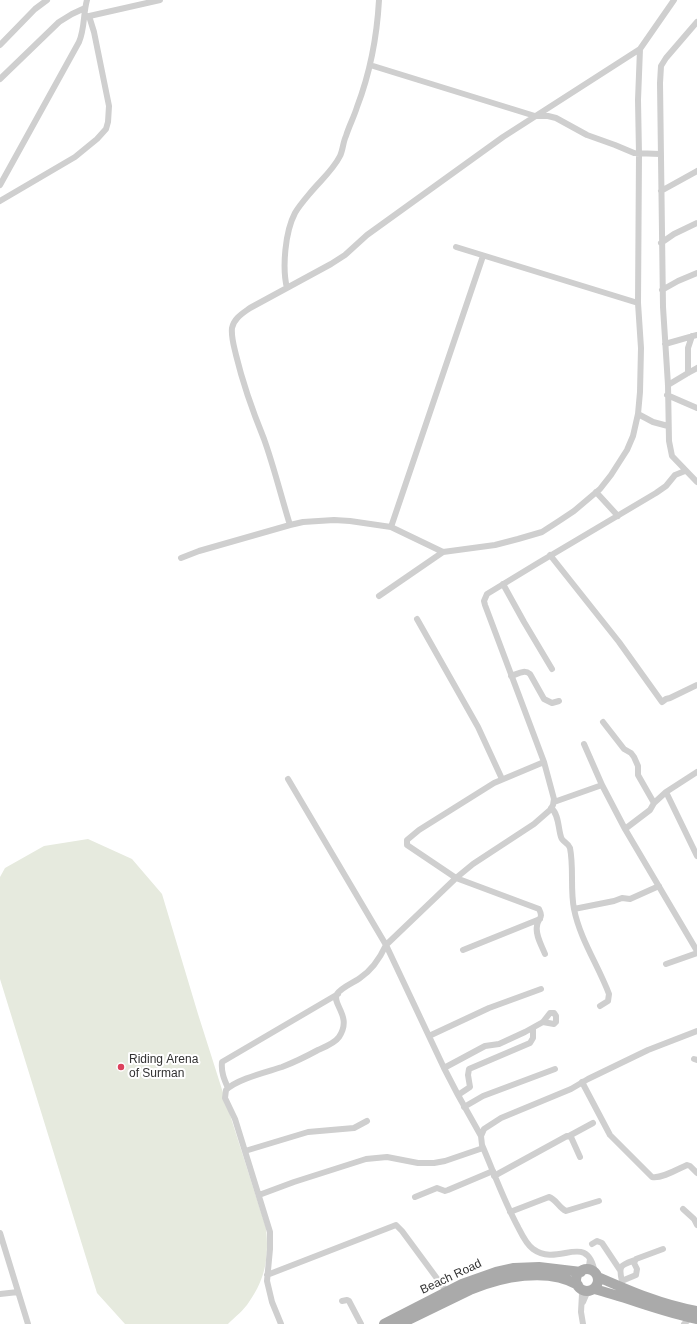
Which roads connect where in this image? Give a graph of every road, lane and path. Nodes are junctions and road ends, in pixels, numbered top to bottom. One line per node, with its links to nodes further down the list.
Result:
1 (47, 0): 9 (street)
2 (87, 0): 6 (street)
3 (160, 0): 7 (street)
4 (378, 0): 11 (street)
5 (674, 0): 10 (street)
6 (85, 8): 7 (street); 12 (street)
7 (87, 17): 17 (street); 19 (street)
8 (697, 22): 15 (street)
9 (0, 45)
10 (640, 49): 13 (street); 14 (street)
11 (370, 65): 13 (street); 25 (street)
12 (0, 79)
13 (535, 116): 14 (street); 25 (street)
14 (639, 154): 15 (street); 27 (street)
15 (660, 154): 18 (street)
16 (697, 171): 18 (street)
17 (0, 185)
18 (660, 191): 21 (street)
19 (0, 201)
20 (697, 223): 21 (street)
21 (662, 243): 26 (street)
22 (456, 247): 23 (street)
23 (483, 256): 27 (street); 42 (street)
24 (697, 273): 26 (street)
25 (287, 288): 41 (street)
26 (662, 290): 29 (street)
27 (638, 303): 35 (street)
28 (694, 336): 29 (street); 31 (street)
29 (664, 344): 32 (street)
30 (697, 368): 31 (street)
31 (688, 372): 32 (street)
32 (668, 385): 33 (street)
33 (667, 395): 34 (street); 36 (street)
34 (697, 408)
35 (638, 414): 36 (street); 39 (street)
36 (668, 426): 37 (street)
37 (685, 470): 38 (street); 40 (street)
38 (697, 482)
39 (596, 492): 40 (street); 43 (street)
40 (618, 516): 44 (street)
41 (290, 525): 42 (street); 45 (street)
42 (391, 527): 43 (street)
43 (443, 552): 47 (street)
44 (550, 556): 46 (street); 51 (street)
45 (181, 558)
46 (504, 584): 49 (street); 50 (street)
47 (379, 596)
48 (417, 620): 58 (street)
49 (552, 669)
50 (512, 676): 52 (street); 55 (street)
51 (697, 685)
52 (559, 700)
53 (603, 722): 61 (street)
54 (584, 744): 59 (street)
55 (544, 762): 58 (street); 62 (street)
56 (697, 772): 60 (street)
57 (288, 779): 69 (street)
58 (502, 779): 65 (street)
59 (602, 785): 62 (street); 63 (street)
60 (666, 792): 61 (street); 64 (street)
61 (654, 803): 63 (street)
62 (553, 805): 65 (street); 67 (street)
63 (625, 829): 66 (street)
64 (697, 856)
65 (456, 878): 68 (street); 69 (street)
66 (659, 886): 67 (street); 71 (street)
67 (574, 909): 76 (street)
68 (540, 919): 70 (street); 72 (street)
69 (386, 945): 75 (street); 80 (street)
70 (463, 950)
71 (697, 952): 73 (street)
72 (545, 954)
73 (666, 964)
74 (541, 989): 80 (street)
75 (338, 994): 84 (street); 84 (street)
76 (600, 1006)
77 (543, 1022): 78 (street)
78 (533, 1028): 81 (street); 85 (street)
79 (697, 1031): 83 (street)
80 (429, 1036): 81 (street)
81 (444, 1068): 85 (street)
82 (555, 1069): 86 (street)
83 (582, 1082): 89 (street); 95 (street)
84 (228, 1088): 92 (street)
85 (458, 1095): 86 (street)
86 (464, 1107): 89 (street)
87 (367, 1121): 92 (street)
88 (593, 1123): 90 (street)
89 (481, 1136): 91 (street)
90 (569, 1136): 93 (street); 94 (street)
91 (483, 1148): 94 (street); 96 (street)
92 (245, 1151): 96 (street)
93 (580, 1157)
94 (493, 1173): 97 (street); 100 (street)
95 (697, 1173)
96 (259, 1195): 108 (street)
97 (415, 1197)
98 (599, 1201): 100 (street)
99 (684, 1209): 101 (street)
100 (510, 1212): 107 (street)
101 (697, 1225)
102 (0, 1233): 112 (street)
103 (592, 1244): 106 (street)
104 (663, 1248): 105 (street)
105 (635, 1260): 106 (street); 109 (street)
106 (620, 1270): 109 (street)
107 (590, 1273): 109 (main road, Beach Road); 110 (main road); 111 (main road); 113 (main road, Beach Road)
108 (267, 1275): 113 (street); 119 (street)
109 (620, 1283): 117 (main road, Beach Road)
110 (579, 1286): 111 (main road); 116 (street); 122 (main road, Beach Road)
111 (592, 1290): 116 (street); 117 (main road, Beach Road)
112 (18, 1292): 114 (street); 118 (street)
113 (447, 1292): 121 (main road, Beach Road)
114 (0, 1294)
115 (342, 1302): 120 (street)
116 (581, 1312): 123 (street)
117 (692, 1318)
118 (28, 1324)
119 (281, 1324)
120 (361, 1324)
121 (384, 1324)
122 (400, 1324)
123 (583, 1324)

